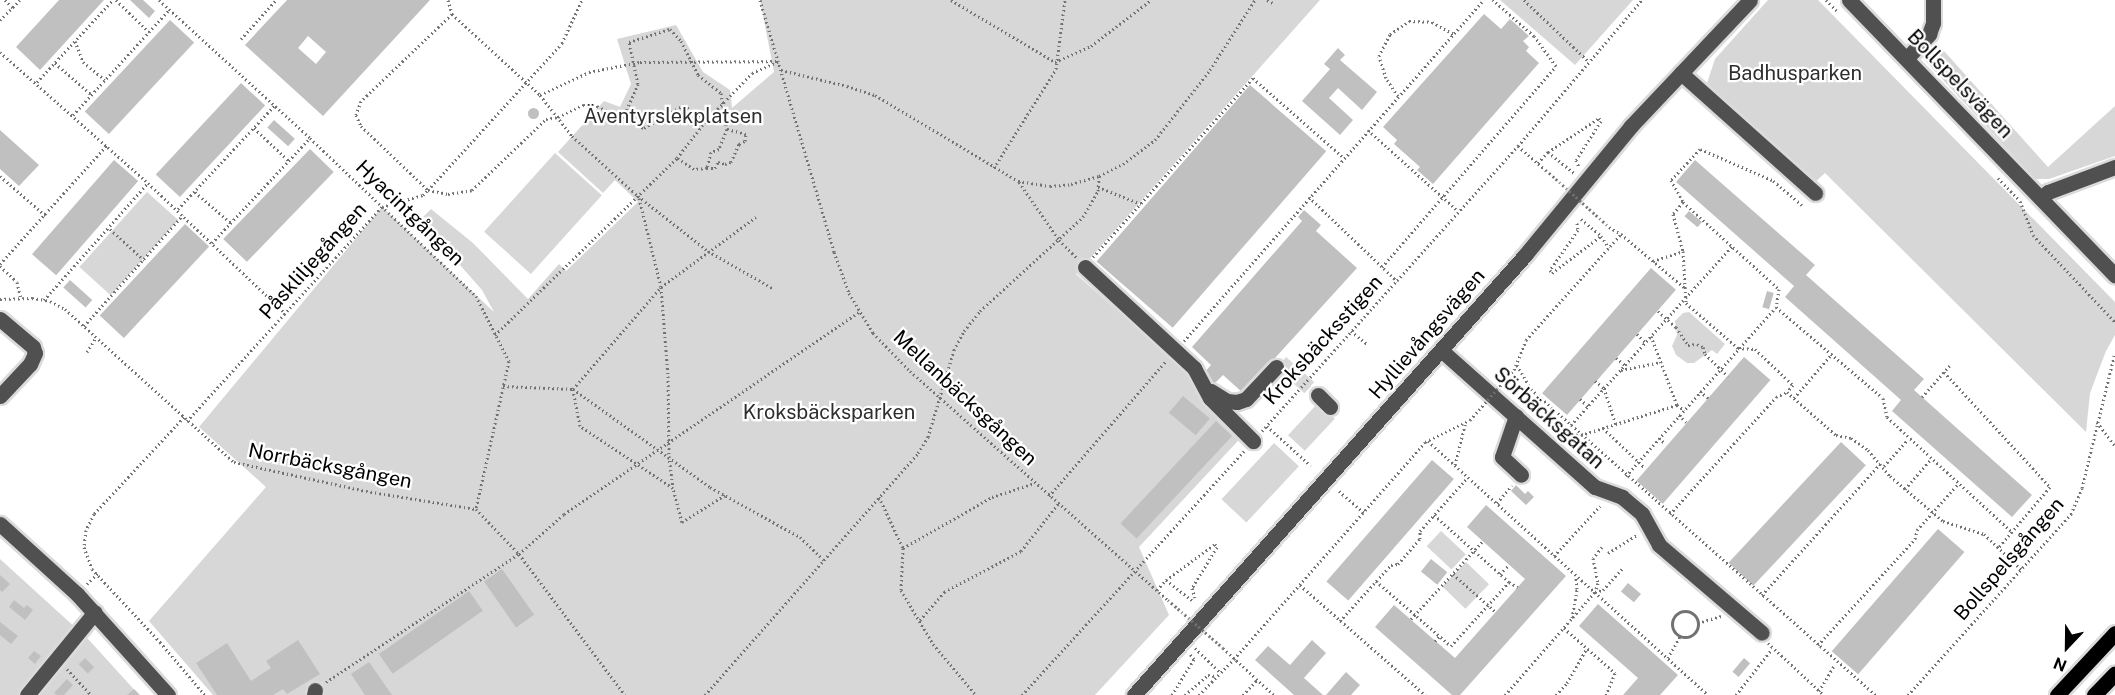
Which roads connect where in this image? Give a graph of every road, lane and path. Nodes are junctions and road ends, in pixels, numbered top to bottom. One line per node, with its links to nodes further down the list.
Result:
1 (5, 0): 23 (path)
2 (20, 0): 23 (path)
3 (115, 0): 28 (path); 31 (path)
4 (159, 0): 24 (path, Hyacintgången)
5 (276, 0): 30 (path)
6 (448, 0): 25 (path)
7 (760, 0): 35 (path, Mellanbäcksgången)
8 (951, 0): 37 (path)
9 (1065, 0): 37 (path)
10 (1151, 0): 37 (path)
11 (1255, 0): 72 (path)
12 (1267, 0): 22 (path)
13 (1484, 0): 29 (path)
14 (1493, 0): 81 (path)
15 (1524, 0): 36 (path)
16 (1642, 0): 36 (path, Kroksbäcksstigen)
17 (1750, 0): 41 (street, Hyllievångsvägen)
18 (1826, 0): 26 (path)
19 (1849, 0): 33 (street, Bollspelsvägen)
20 (1933, 0): 33 (street)
21 (580, 1): 44 (path, Påskliljegången)
22 (1273, 3)
23 (13, 8): 27 (path)
24 (169, 10): 28 (path); 48 (path, Hyacintgången)
25 (452, 14): 44 (path); 76 (path)
26 (1844, 18)
27 (0, 20)
28 (148, 32): 42 (path)
29 (1454, 34): 47 (path); 47 (path)
30 (241, 39)
31 (75, 41): 38 (path); 42 (path)
32 (0, 52): 43 (path)
33 (1907, 58): 82 (street, Bollspelsvägen)
34 (693, 60): 35 (path); 39 (path); 39 (path); 49 (path)
35 (779, 61): 40 (path, Mellanbäcksgången); 49 (path)
36 (1588, 61): 59 (path, Kroksbäcksstigen)
37 (1055, 62): 68 (path)
38 (55, 63): 43 (path); 45 (path)
39 (632, 63): 46 (path); 52 (path)
40 (782, 70): 68 (path); 120 (path, Mellanbäcksgången)
41 (1681, 73): 78 (street); 134 (street, Hyllievångsvägen)
42 (105, 80): 45 (path)
43 (37, 82): 50 (path)
44 (528, 82): 46 (path); 76 (path, Påskliljegången)
45 (92, 95): 50 (path)
46 (540, 95): 51 (path)
47 (1398, 96): 56 (path)
48 (275, 105): 54 (path); 57 (path, Hyacintgången)
49 (721, 105): 53 (path); 55 (path)
50 (73, 115): 58 (path)
51 (558, 117): 52 (path); 76 (path); 79 (path)
52 (623, 118): 53 (path)
53 (705, 122): 61 (path)
54 (254, 128): 63 (path); 77 (path)
55 (727, 129): 67 (path); 67 (path)
56 (1368, 130): 62 (path); 81 (path)
57 (310, 138): 63 (path); 86 (path, Hyacintgången)
58 (107, 145): 74 (path); 89 (path)
59 (1518, 146): 64 (path); 88 (path, Kroksbäcksstigen)
60 (1548, 152): 64 (path); 65 (path); 69 (path)
61 (677, 158): 67 (path); 79 (path)
62 (1344, 158): 80 (path); 84 (path)
63 (289, 161): 93 (path)
64 (1538, 163): 96 (path, bridge)
65 (1579, 167)
66 (2115, 167): 82 (street)
67 (707, 168)
68 (994, 168): 73 (path)
69 (1574, 173)
70 (1996, 175): 124 (path)
71 (0, 176): 89 (path)
72 (1098, 176): 73 (path); 75 (path)
73 (1018, 181): 98 (path)
74 (148, 183): 87 (path); 95 (path)
75 (1098, 187): 84 (path); 98 (path)
76 (428, 190): 86 (path, Påskliljegången)
77 (195, 192): 87 (path); 93 (path)
78 (1815, 193)
79 (638, 196): 102 (path); 111 (path); 128 (path)
80 (1309, 198): 108 (path); 135 (path)
81 (1443, 198): 88 (path); 108 (path)
82 (2041, 198): 109 (street, Bollspelsvägen)
83 (1683, 202): 85 (path); 100 (path); 103 (path)
84 (1141, 204): 107 (path)
85 (1802, 205)
86 (382, 207): 121 (path, Påskliljegången); 128 (path, Hyacintgången)
87 (178, 210): 90 (path)
88 (1459, 212): 110 (path, Kroksbäcksstigen)
89 (45, 215): 106 (path)
90 (183, 215): 99 (path); 104 (path)
91 (756, 217): 102 (path)
92 (1581, 219): 97 (path)
93 (231, 223): 99 (path)
94 (1577, 223): 97 (path)
95 (110, 229): 104 (path); 117 (path)
96 (1621, 234): 101 (path); 105 (path)
97 (1601, 236): 101 (path)
98 (1059, 240): 107 (path); 158 (path)
99 (212, 243): 121 (path)
100 (1732, 246): 114 (path); 118 (path)
101 (1609, 248): 142 (path)
102 (708, 251): 111 (path); 112 (path)
103 (1683, 251): 105 (path); 113 (path)
104 (144, 260): 125 (path)
105 (1653, 261): 113 (path)
106 (0, 265): 115 (path)
107 (1085, 267): 135 (street)
108 (1382, 267): 110 (path)
109 (2115, 275)
110 (1397, 281): 126 (path, Kroksbäcksstigen)
111 (661, 287): 153 (path); 183 (path)
112 (772, 288)
113 (1687, 290): 114 (path)
114 (1687, 296): 123 (path); 133 (path)
115 (21, 298): 116 (path, Norrbäcksgången); 117 (path, Norrbäcksgången)
116 (0, 299)
117 (44, 300): 125 (path, Norrbäcksgången)
118 (1776, 307): 133 (path); 138 (path)
119 (1658, 311): 123 (path)
120 (859, 312): 158 (path, Mellanbäcksgången); 183 (path)
121 (285, 313): 171 (path, Påskliljegången)
122 (0, 319): 157 (street)
123 (1666, 319): 129 (path); 145 (path)
124 (2115, 322)
125 (84, 326): 130 (path, Norrbäcksgången)
126 (1352, 331): 132 (path); 176 (path, Kroksbäcksstigen)
127 (1637, 334): 131 (path)
128 (495, 335): 151 (path, Hyacintgången)
129 (1651, 336): 131 (path); 140 (path)
130 (96, 337): 136 (path); 169 (path, Norrbäcksgången)
131 (1645, 342): 143 (path)
132 (1368, 345)
133 (1738, 348): 145 (path); 155 (path)
134 (1441, 350): 168 (street, Sörbäcksgatan); 283 (street, Hyllievångsvägen)
135 (1175, 351): 150 (street); 206 (path)
136 (87, 352)
137 (2115, 353): 173 (path, Bollspelsgången)
138 (1831, 356): 161 (path); 180 (path)
139 (1616, 358): 143 (path)
140 (1661, 362): 146 (path); 163 (path)
141 (1951, 364): 147 (path)
142 (1517, 365): 170 (path, bridge); 175 (path)
143 (1625, 365): 146 (path)
144 (1276, 367): 150 (street)
145 (1720, 368): 148 (path); 154 (path)
146 (1620, 370): 152 (path)
147 (1944, 372): 159 (path); 217 (path)
148 (1728, 376)
149 (1596, 381): 152 (path)
150 (1202, 383): 181 (street)
151 (503, 386): 153 (path); 211 (path, Hyacintgången)
152 (1604, 388): 165 (path); 174 (path)
153 (573, 389): 187 (path); 191 (path)
154 (1700, 391): 160 (path); 166 (path)
155 (1787, 392): 161 (path); 214 (path)
156 (1318, 395): 164 (street)
157 (0, 396)
158 (941, 397): 199 (path, Mellanbäcksgången); 207 (path)
159 (1922, 397)
160 (1708, 398)
161 (1794, 398): 193 (path)
162 (1580, 399): 165 (path)
163 (1677, 405): 166 (path); 174 (path)
164 (1330, 406)
165 (1588, 406): 175 (path)
166 (1684, 410): 167 (path)
167 (1679, 415): 172 (path); 179 (path)
168 (1515, 416): 196 (street); 246 (street, Sörbäcksgatan)
169 (184, 417): 171 (path, Norrbäcksgången); 278 (path)
170 (1468, 420): 182 (path); 192 (path)
171 (188, 421): 211 (path, Norrbäcksgången)
172 (1686, 422)
173 (2097, 422): 186 (path); 230 (path, Bollspelsgången)
174 (1616, 424): 177 (path)
175 (1570, 425): 178 (path)
176 (1267, 426): 181 (path, Kroksbäcksstigen); 194 (path)
177 (1603, 428): 178 (path); 190 (path)
178 (1579, 433): 185 (path); 197 (path)
179 (1659, 438): 184 (path); 190 (path)
180 (1908, 439): 189 (path); 193 (path)
181 (1253, 441): 231 (path, Kroksbäcksstigen)
182 (1428, 441): 192 (path); 212 (path)
183 (669, 442): 187 (path); 188 (path)
184 (1666, 444)
185 (1565, 446)
186 (2115, 446)
187 (659, 449): 188 (path); 191 (path)
188 (669, 456): 201 (path); 205 (path)
189 (1931, 459): 200 (path); 203 (path)
190 (1638, 462): 195 (path); 197 (path)
191 (637, 464): 201 (path); 225 (path)
192 (1455, 465): 198 (path)
193 (1882, 465): 203 (path); 242 (path)
194 (1311, 466)
195 (1646, 468)
196 (1521, 475)
197 (1626, 476): 214 (path)
198 (1467, 477): 208 (path); 215 (path)
199 (1035, 483): 206 (path, Mellanbäcksgången); 222 (path)
200 (1958, 484): 213 (path); 217 (path)
201 (674, 488): 205 (path)
202 (1509, 488): 208 (path)
203 (1905, 489): 213 (path)
204 (1339, 491): 212 (path)
205 (725, 495): 227 (path)
206 (1049, 496): 209 (path, Mellanbäcksgången)
207 (879, 497): 222 (path); 227 (path)
208 (1496, 503): 226 (path)
209 (1058, 504): 231 (path, Mellanbäcksgången); 250 (path)
210 (1600, 506): 226 (path)
211 (476, 508): 225 (path)
212 (1364, 513): 238 (path)
213 (1932, 513): 221 (path); 260 (path)
214 (1670, 514): 242 (path)
215 (1434, 515): 223 (path); 236 (path)
216 (0, 524): 244 (street)
217 (2012, 532): 221 (path)
218 (1637, 535): 224 (path)
219 (1483, 541): 223 (path)
220 (1602, 547): 241 (path)
221 (1999, 547): 230 (path)
222 (903, 548): 250 (path)
223 (1474, 551): 232 (path); 233 (path)
224 (1608, 553)
225 (519, 554): 273 (path); 279 (path)
226 (1554, 556): 234 (path)
227 (824, 560): 280 (path)
228 (1509, 565): 233 (path)
229 (1624, 567): 241 (path)
230 (2022, 570): 296 (path, Bollspelsgången)
231 (1134, 571): 240 (path, Mellanbäcksgången); 282 (path, Kroksbäcksstigen)
232 (1453, 574): 243 (path); 247 (path)
233 (1500, 574): 237 (path)
234 (1576, 575): 241 (path); 248 (path)
235 (1166, 580): 235 (path); 240 (path)
236 (1376, 581): 247 (path); 251 (path)
237 (1509, 582): 239 (path); 243 (path)
238 (1300, 585): 251 (path); 265 (path)
239 (1518, 587)
240 (1157, 590): 265 (path, Mellanbäcksgången, bridge)
241 (1595, 592): 248 (path); 266 (path)
242 (1762, 595): 260 (path)
243 (1488, 605): 245 (path); 256 (path)
244 (95, 612): 264 (street); 277 (street)
245 (1496, 612)
246 (1737, 612): 252 (path); 254 (street, Sörbäcksgatan)
247 (1416, 615): 249 (path); 256 (path)
248 (1572, 618): 253 (path)
249 (1411, 619)
250 (920, 620): 281 (path)
251 (1340, 621): 289 (path)
252 (1698, 623): 257 (path); 257 (path)
253 (1564, 628): 261 (path); 290 (path)
254 (1762, 633): 262 (path)
255 (2115, 633): 297 (main road)
256 (1440, 636): 258 (path)
257 (1680, 636): 266 (path)
258 (1435, 641)
259 (1192, 645): 268 (path)
260 (1818, 645): 295 (path)
261 (1587, 648): 291 (path); 292 (path)
262 (1772, 649): 272 (path); 293 (path)
263 (1187, 650): 284 (path)
264 (56, 657): 275 (street); 276 (path)
265 (1234, 659): 268 (path); 271 (path, Mellanbäcksgången)
266 (1668, 659): 274 (path)
267 (1834, 666): 272 (path)
268 (1220, 672): 270 (path)
269 (2115, 673): 298 (main road)
270 (1216, 676): 285 (path); 286 (path)
271 (1257, 680): 287 (path); 288 (path, Mellanbäcksgången)
272 (1820, 691): 294 (path)
273 (314, 692)
274 (1705, 694)
275 (27, 695)
276 (91, 695)
277 (168, 695)
278 (206, 695)
279 (625, 695)
280 (705, 695)
281 (976, 695)
282 (1022, 695)
283 (1134, 695)
284 (1173, 695)
285 (1185, 695)
286 (1199, 695)
287 (1243, 695)
288 (1274, 695)
289 (1425, 695)
290 (1506, 695)
291 (1556, 695)
292 (1606, 695)
293 (1736, 695)
294 (1824, 695)
295 (1876, 695)
296 (1908, 695)
297 (2057, 695)
298 (2094, 695)

